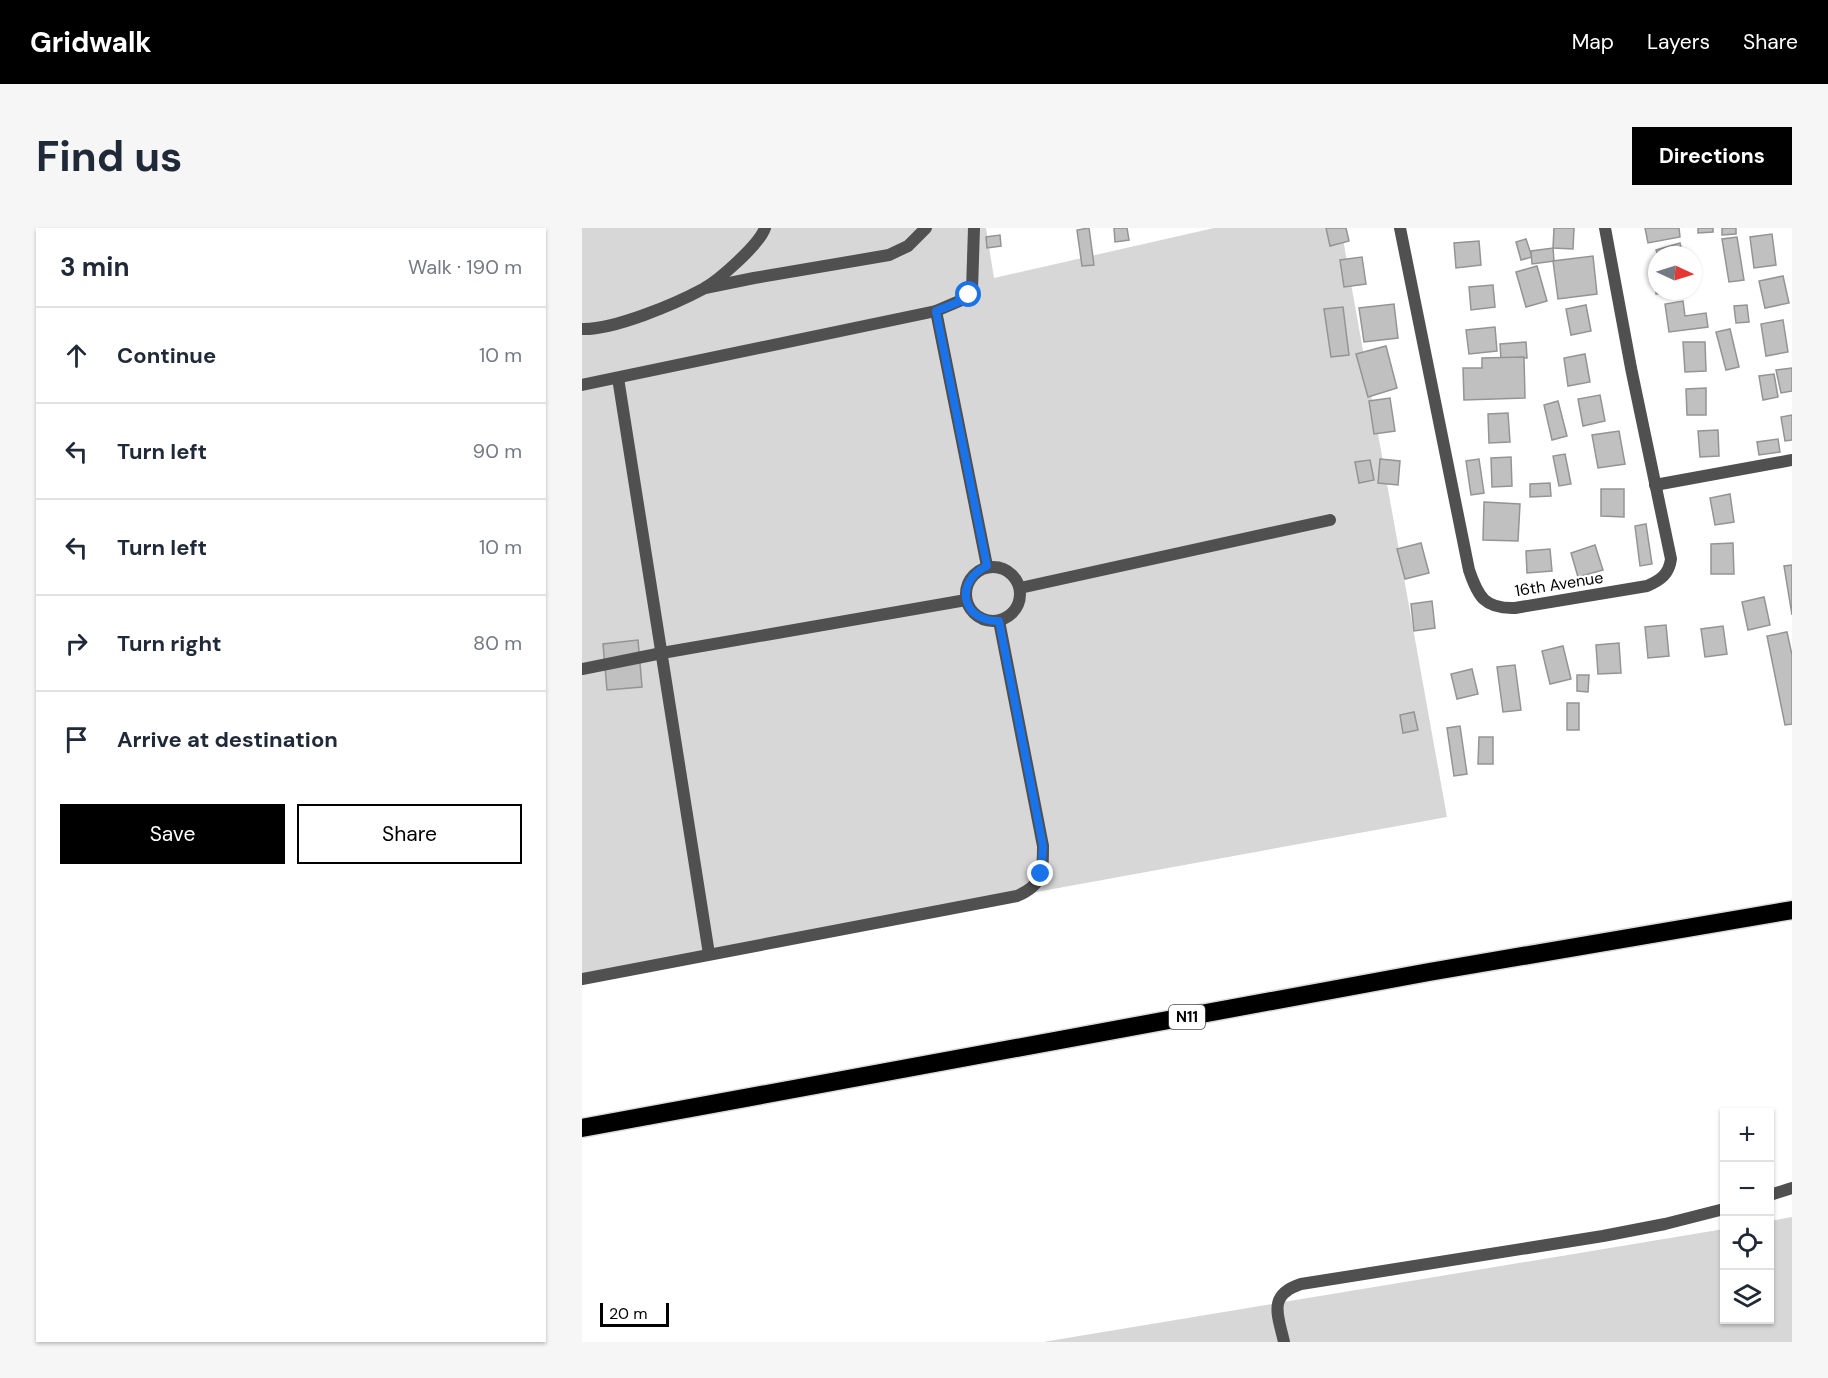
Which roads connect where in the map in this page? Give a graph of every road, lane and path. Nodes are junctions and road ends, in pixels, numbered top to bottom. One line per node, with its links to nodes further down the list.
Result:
1 (765, 228): 6 (street)
2 (926, 228): 6 (street)
3 (974, 228): 7 (street)
4 (1400, 228): 12 (street, 16th Avenue)
5 (1605, 228): 12 (street, 16th Avenue)
6 (705, 288): 8 (street)
7 (936, 311): 9 (street); 14 (street)
8 (582, 329)
9 (618, 378): 10 (street); 18 (street)
10 (582, 385)
11 (1792, 460): 12 (street)
12 (1655, 485)
13 (1330, 520): 15 (street)
14 (987, 566): 15 (street); 16 (street)
15 (1020, 588): 17 (street)
16 (966, 600): 17 (street); 18 (street)
17 (999, 621): 21 (street)
18 (662, 653): 19 (street); 21 (street)
19 (582, 669)
20 (1791, 913): 23 (highway, N11)
21 (709, 954): 22 (street)
22 (582, 979)
23 (582, 1128)
24 (1792, 1188): 25 (street)
25 (1774, 1194)
26 (1720, 1210): 27 (street)
27 (1284, 1342)

